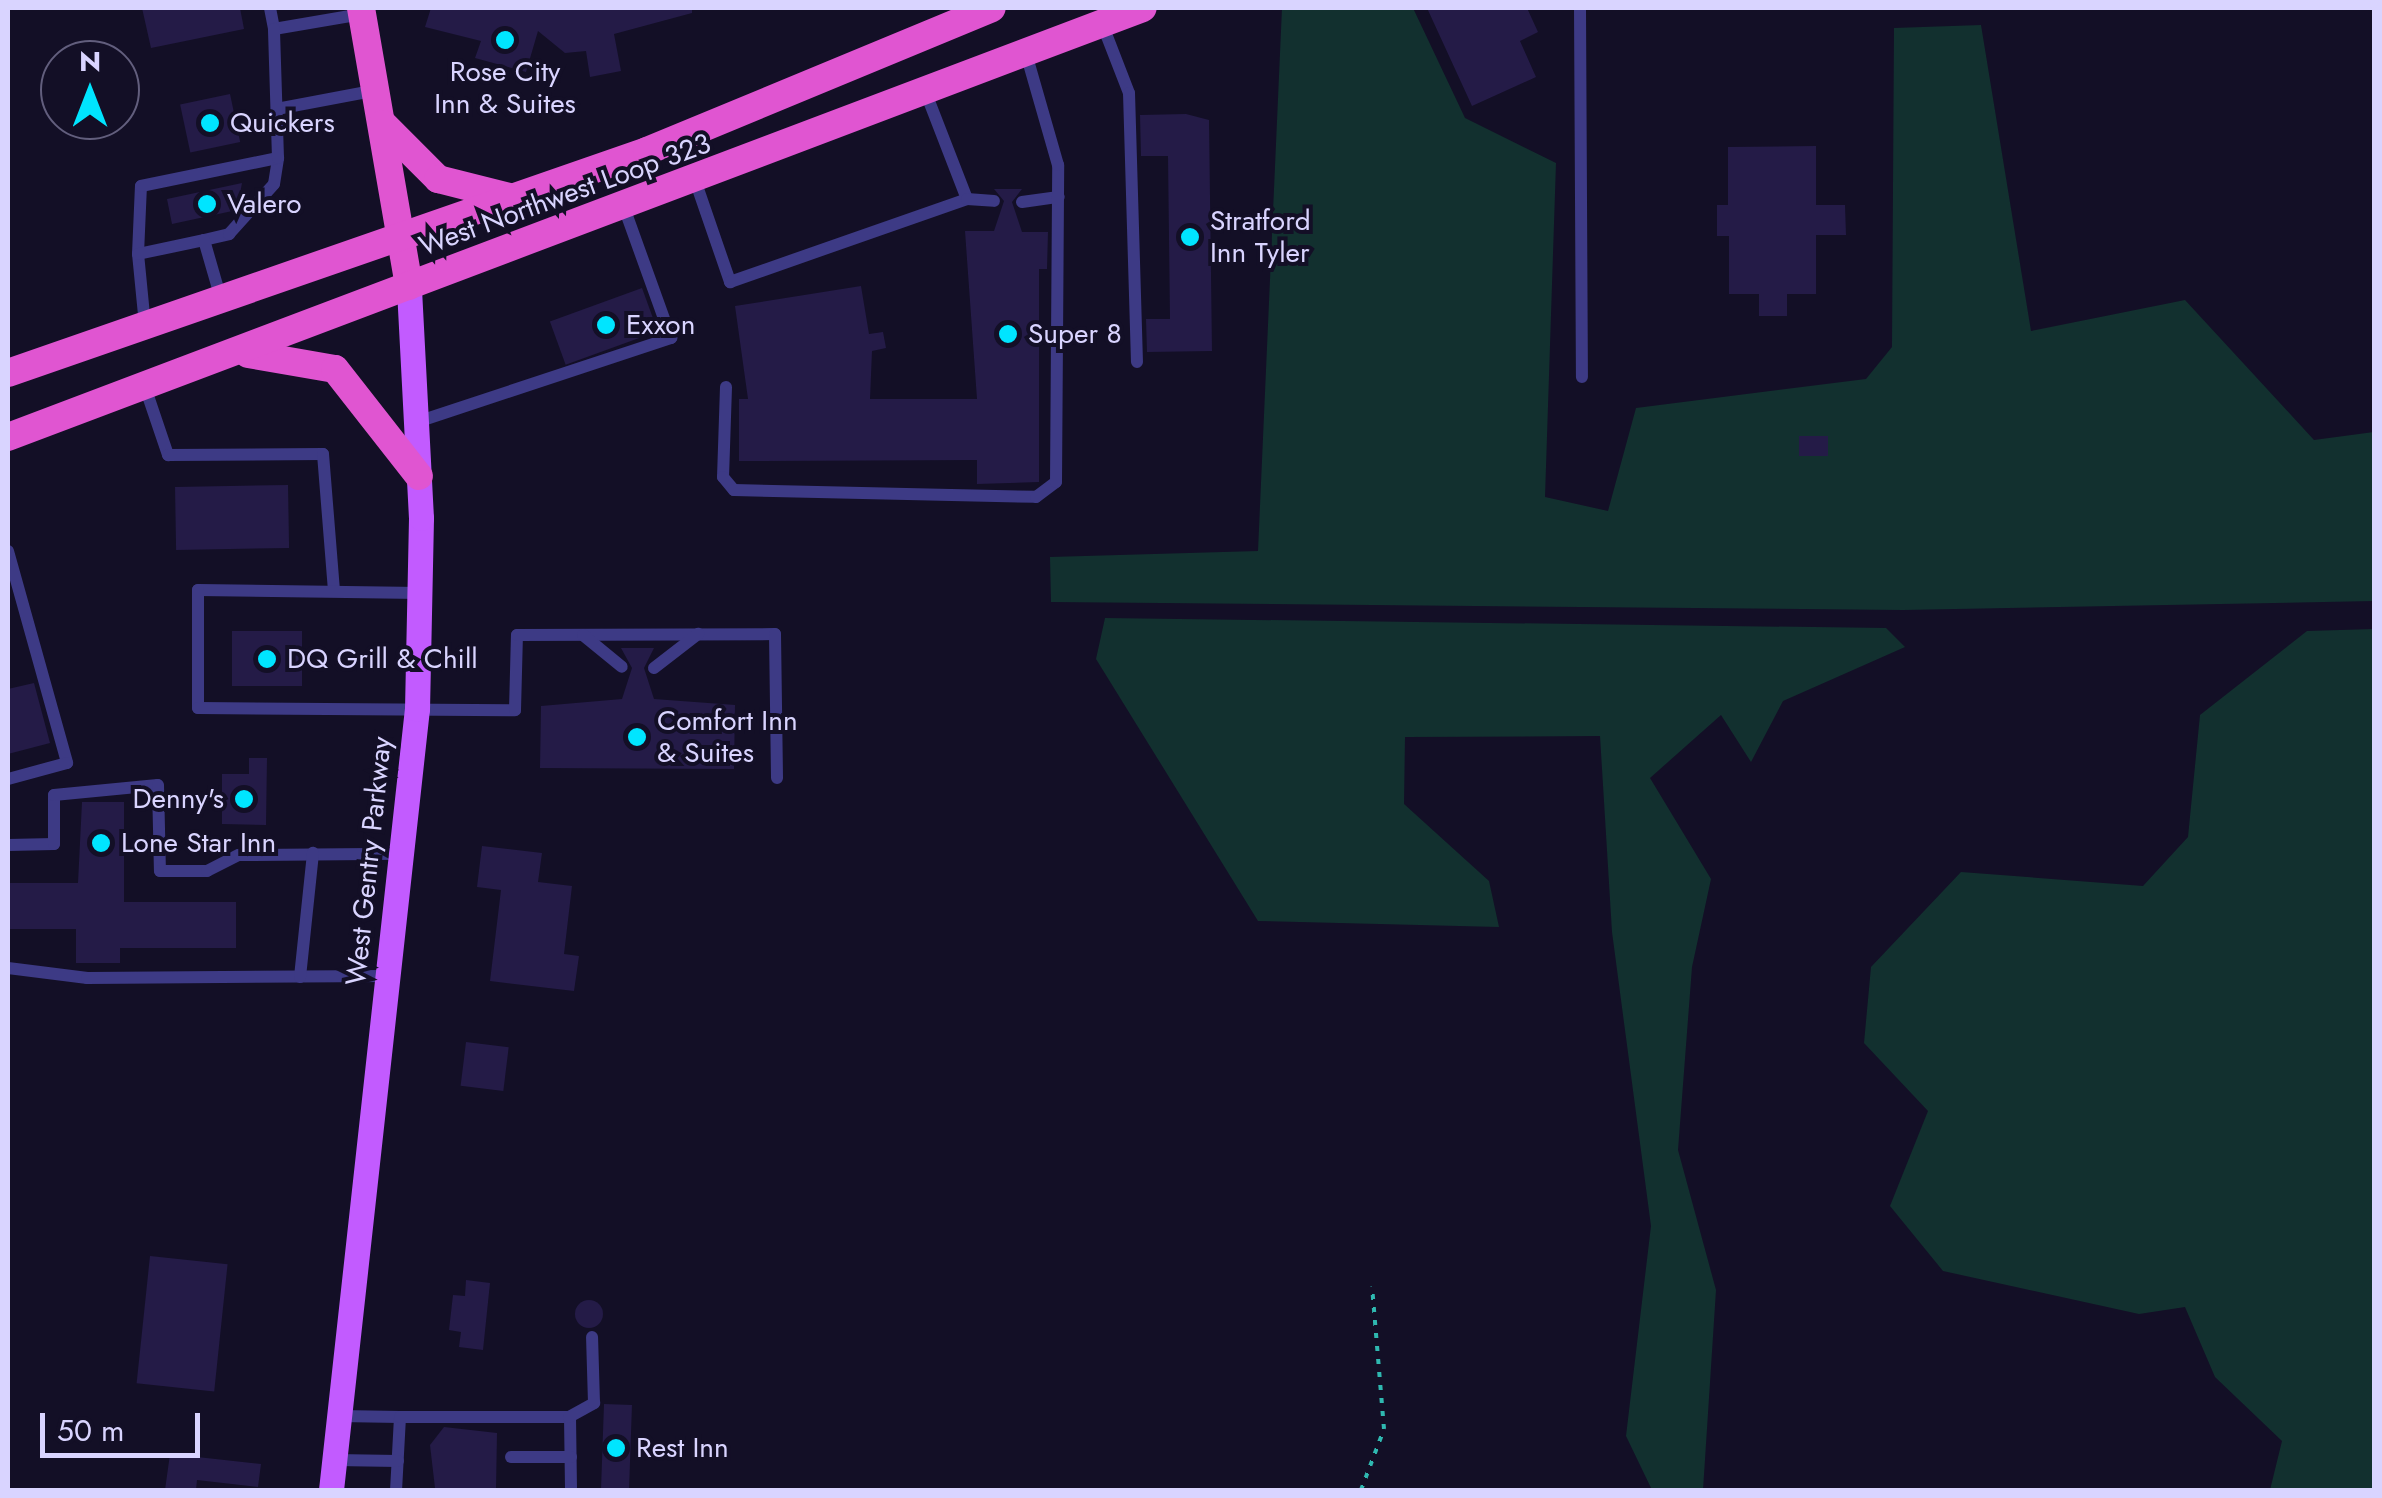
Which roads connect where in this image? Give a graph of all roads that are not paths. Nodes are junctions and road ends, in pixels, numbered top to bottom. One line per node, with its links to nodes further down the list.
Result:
1 (270, 8): 7 (lane)
2 (992, 8): 16 (highway, West Northwest Loop 323)
3 (1143, 8): 6 (highway, West Northwest Loop 323)
4 (1580, 8): 30 (lane)
5 (361, 11): 7 (lane); 9 (highway, West Gentry Parkway)
6 (1103, 26): 8 (highway, West Northwest Loop 323); 28 (lane)
7 (274, 28): 11 (lane)
8 (1027, 57): 10 (highway, West Northwest Loop 323); 15 (lane)
9 (378, 90): 11 (lane); 12 (highway, West Gentry Parkway)
10 (927, 96): 14 (highway, West Northwest Loop 323); 17 (lane)
11 (282, 108): 13 (lane)
12 (383, 124): 16 (highway); 21 (highway, West Gentry Parkway)
13 (278, 158): 22 (lane); 23 (lane)
14 (696, 183): 17 (lane); 20 (highway, West Northwest Loop 323)
15 (1059, 197): 19 (lane); 32 (lane)
16 (516, 198): 21 (highway, West Northwest Loop 323)
17 (967, 199): 18 (lane)
18 (994, 201)
19 (1022, 202)
20 (625, 210): 24 (highway, West Northwest Loop 323); 33 (lane)
21 (402, 236): 24 (highway, West Gentry Parkway); 25 (highway, West Northwest Loop 323)
22 (204, 240): 23 (lane); 25 (lane)
23 (138, 254): 26 (lane)
24 (409, 286): 27 (highway, West Northwest Loop 323); 33 (main road, West Gentry Parkway)
25 (222, 299): 26 (highway, West Northwest Loop 323)
26 (145, 325): 29 (highway, West Northwest Loop 323)
27 (236, 354): 31 (highway, West Northwest Loop 323); 35 (highway)
28 (1137, 362)
29 (8, 373)
30 (1582, 377)
31 (145, 387): 34 (highway, West Northwest Loop 323); 37 (lane)
32 (726, 387)
33 (417, 422): 35 (main road, West Gentry Parkway)
34 (8, 436)
35 (419, 476): 38 (main road, West Gentry Parkway)
36 (8, 551): 45 (lane)
37 (334, 591): 38 (lane); 43 (lane)
38 (420, 592): 43 (main road, West Gentry Parkway)
39 (698, 634): 40 (lane); 42 (lane); 44 (lane)
40 (584, 635): 41 (lane); 43 (lane)
41 (622, 668)
42 (654, 668)
43 (417, 709): 48 (main road, West Gentry Parkway)
44 (777, 778)
45 (8, 779)
46 (8, 845): 47 (lane)
47 (313, 854): 48 (lane); 51 (lane)
48 (404, 854): 50 (main road, West Gentry Parkway)
49 (8, 968): 51 (lane)
50 (390, 976): 51 (lane); 53 (main road, West Gentry Parkway)
51 (300, 977)
52 (592, 1337): 54 (lane)
53 (340, 1416): 55 (lane); 58 (main road, West Gentry Parkway)
54 (569, 1417): 55 (lane); 57 (lane)
55 (400, 1418): 59 (lane)
56 (511, 1457): 57 (lane)
57 (571, 1457): 62 (lane)
58 (335, 1460): 59 (lane); 60 (main road, West Gentry Parkway)
59 (398, 1461): 61 (lane)
60 (331, 1490)
61 (396, 1490)
62 (572, 1490)

